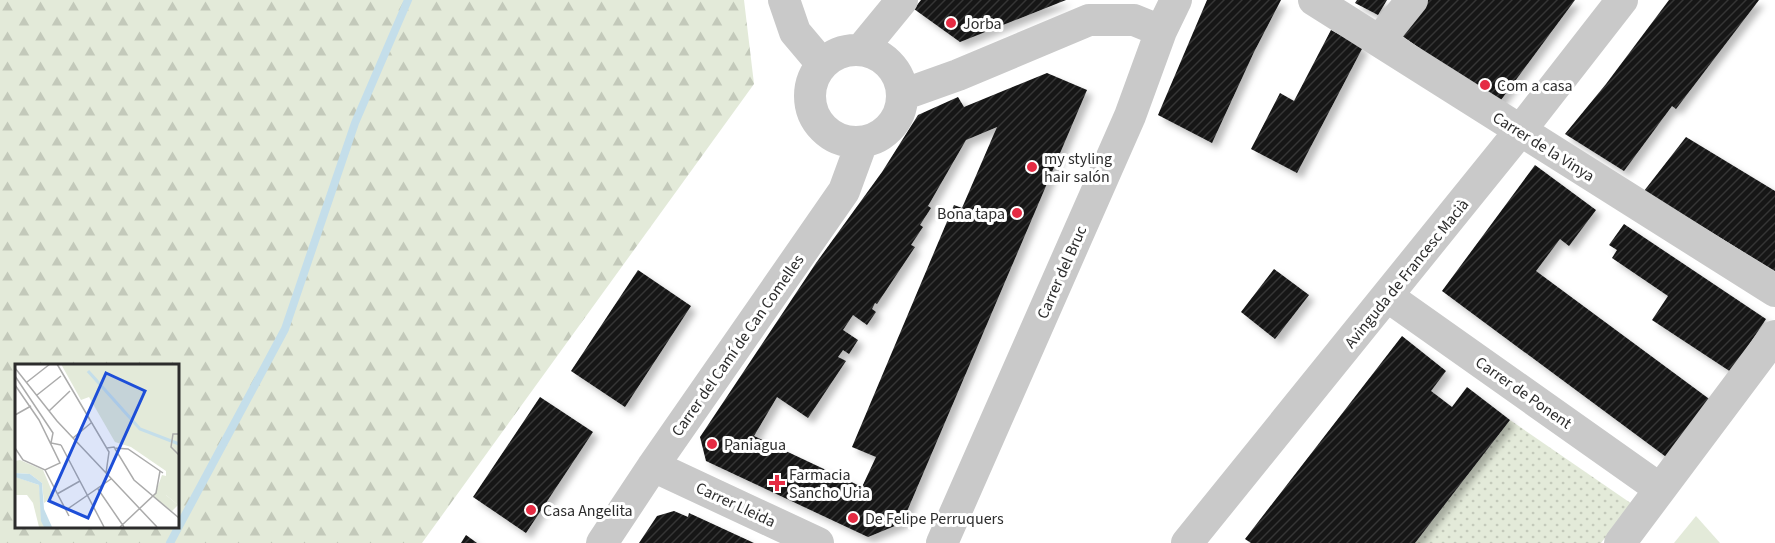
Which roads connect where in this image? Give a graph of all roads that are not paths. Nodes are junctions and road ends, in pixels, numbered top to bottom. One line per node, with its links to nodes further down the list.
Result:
1 (784, 0): 10 (street)
2 (902, 0): 9 (street)
3 (1176, 0): 7 (street, Carrer del Bruc)
4 (1314, 0): 8 (street, Carrer de la Vinya)
5 (1412, 0): 8 (street)
6 (1622, 0): 12 (street, Avinguda de Francesc Macià)
7 (1161, 31): 11 (street); 21 (street, Carrer del Bruc)
8 (1379, 41): 12 (street, Carrer de la Vinya)
9 (861, 50): 10 (street); 11 (street)
10 (822, 64): 13 (street)
11 (902, 95): 13 (street)
12 (1520, 131): 14 (street, Carrer de la Vinya); 15 (street, Avinguda de Francesc Macià)
13 (862, 142): 17 (street, Carrer del Camí de Can Comelles)
14 (1775, 291)
15 (1387, 296): 18 (street, Carrer de Ponent); 22 (street, Avinguda de Francesc Macià)
16 (1775, 336): 18 (street)
17 (653, 466): 19 (street, Carrer del Camí de Can Comelles); 20 (street, Carrer Lleida)
18 (1660, 489): 23 (street)
19 (602, 543)
20 (818, 543)
21 (942, 543)
22 (1187, 543)
23 (1620, 543)

